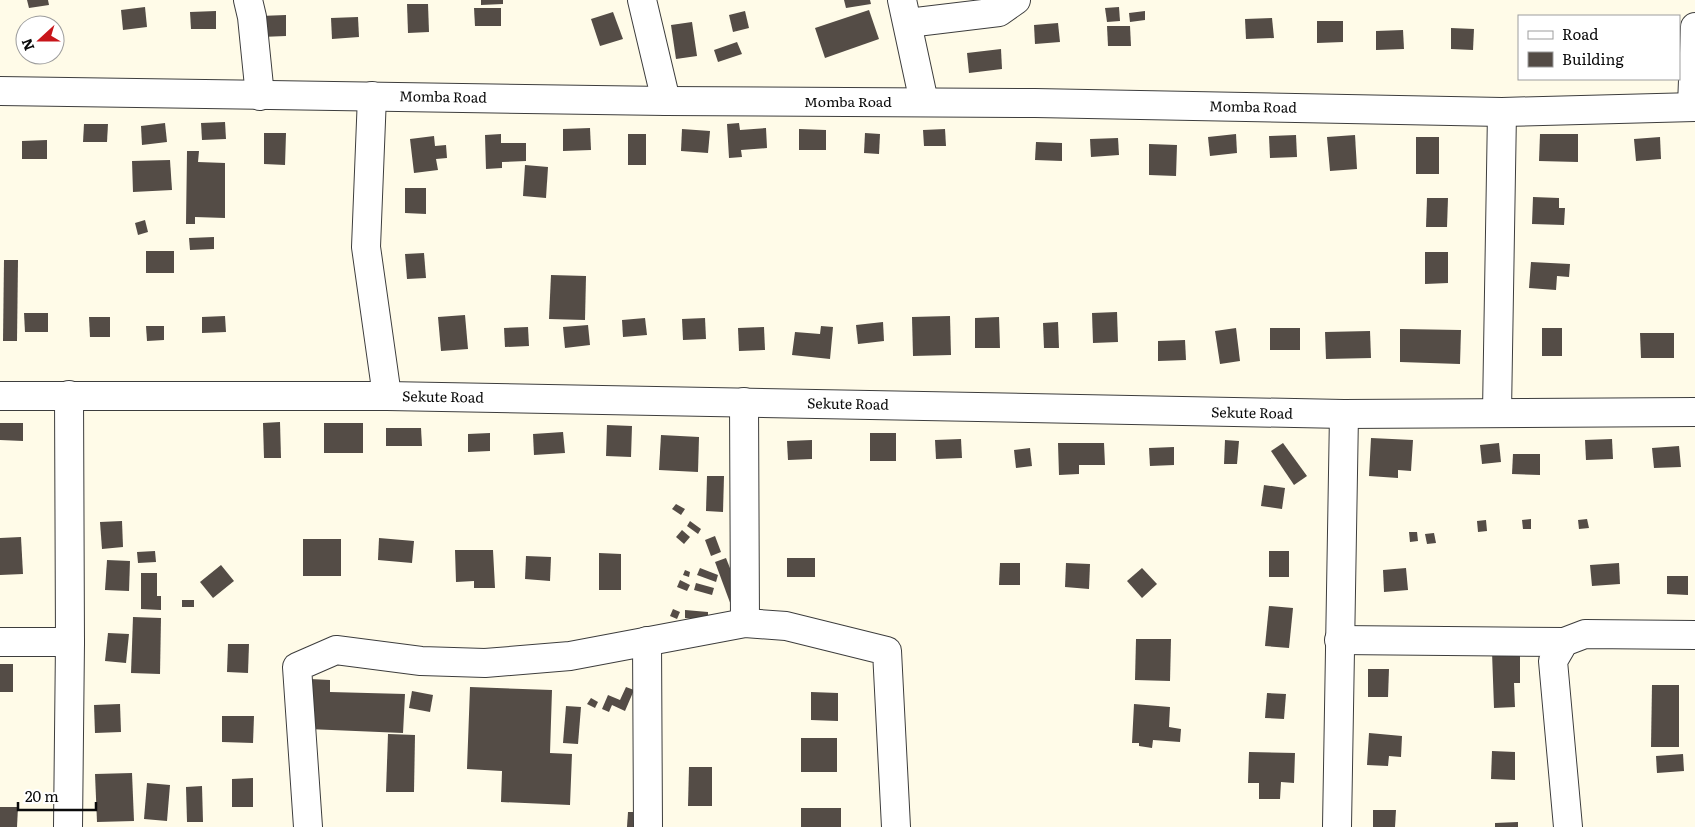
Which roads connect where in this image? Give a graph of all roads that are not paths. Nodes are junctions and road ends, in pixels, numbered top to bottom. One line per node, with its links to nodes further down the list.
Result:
1 (248, 0): 7 (street)
2 (642, 0): 9 (street)
3 (1016, 0): 4 (street)
4 (905, 12): 10 (street)
5 (1695, 27): 11 (street)
6 (0, 91): 7 (street, Momba Road)
7 (260, 96): 8 (street, Momba Road)
8 (372, 96): 9 (street, Momba Road); 15 (street)
9 (666, 101): 10 (street, Momba Road)
10 (924, 102): 12 (street, Momba Road)
11 (1694, 106): 12 (street, Momba Road)
12 (1502, 112): 17 (street)
13 (68, 395): 14 (street, Sekute Road); 15 (street, Sekute Road); 25 (street)
14 (0, 396)
15 (386, 396): 16 (street, Sekute Road)
16 (744, 402): 19 (street, Sekute Road); 20 (street)
17 (1497, 412): 18 (street, Sekute Road); 19 (street, Sekute Road)
18 (1695, 412)
19 (1344, 414): 22 (street)
20 (745, 623): 23 (street); 30 (street)
21 (1695, 635): 26 (street)
22 (1339, 640): 26 (street); 31 (street)
23 (647, 641): 28 (street); 29 (street)
24 (0, 642): 25 (street)
25 (70, 642): 27 (street)
26 (1564, 642): 32 (street)
27 (68, 827)
28 (308, 827)
29 (648, 827)
30 (896, 827)
31 (1337, 827)
32 (1568, 827)

